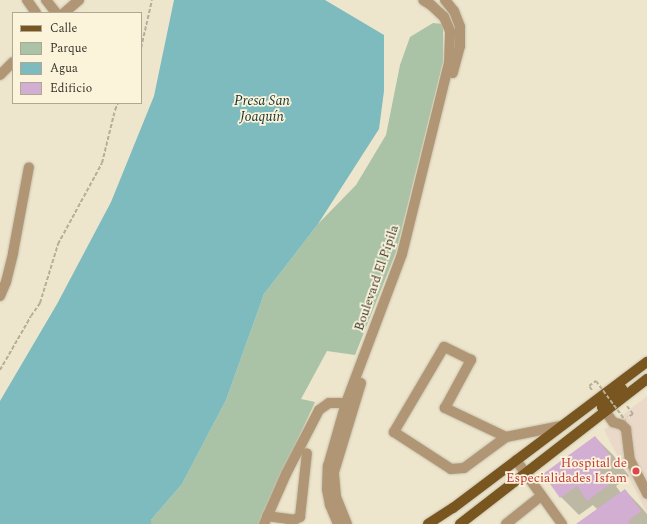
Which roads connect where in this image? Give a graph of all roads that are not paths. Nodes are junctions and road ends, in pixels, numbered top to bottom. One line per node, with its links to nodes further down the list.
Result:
1 (27, 0): 6 (street)
2 (46, 0): 7 (street)
3 (79, 0): 8 (street)
4 (423, 0): 12 (street, Boulevard El Pípila)
5 (445, 0): 12 (street, Boulevard El Pípila)
6 (35, 12)
7 (55, 12)
8 (65, 12)
9 (12, 63): 10 (street)
10 (0, 76)
11 (29, 168): 13 (street)
12 (404, 255): 17 (street, Boulevard El Pípila); 28 (street, Boulevard El Pípila)
13 (0, 296)
14 (647, 362): 15 (main road)
15 (629, 377): 18 (main road); 19 (main road)
16 (647, 379): 18 (main road)
17 (346, 403): 26 (street); 27 (street, Boulevard El Pípila)
18 (605, 411): 23 (main road); 24 (street)
19 (561, 426): 20 (street); 22 (main road)
20 (506, 437): 20 (street)
21 (307, 453): 26 (street)
22 (516, 460): 23 (street); 29 (main road)
23 (526, 472): 25 (street); 30 (main road)
24 (647, 494)
25 (541, 496): 31 (street); 32 (street)
26 (266, 520)
27 (338, 524)
28 (347, 524)
29 (428, 524)
30 (460, 524)
31 (506, 524)
32 (562, 524)

